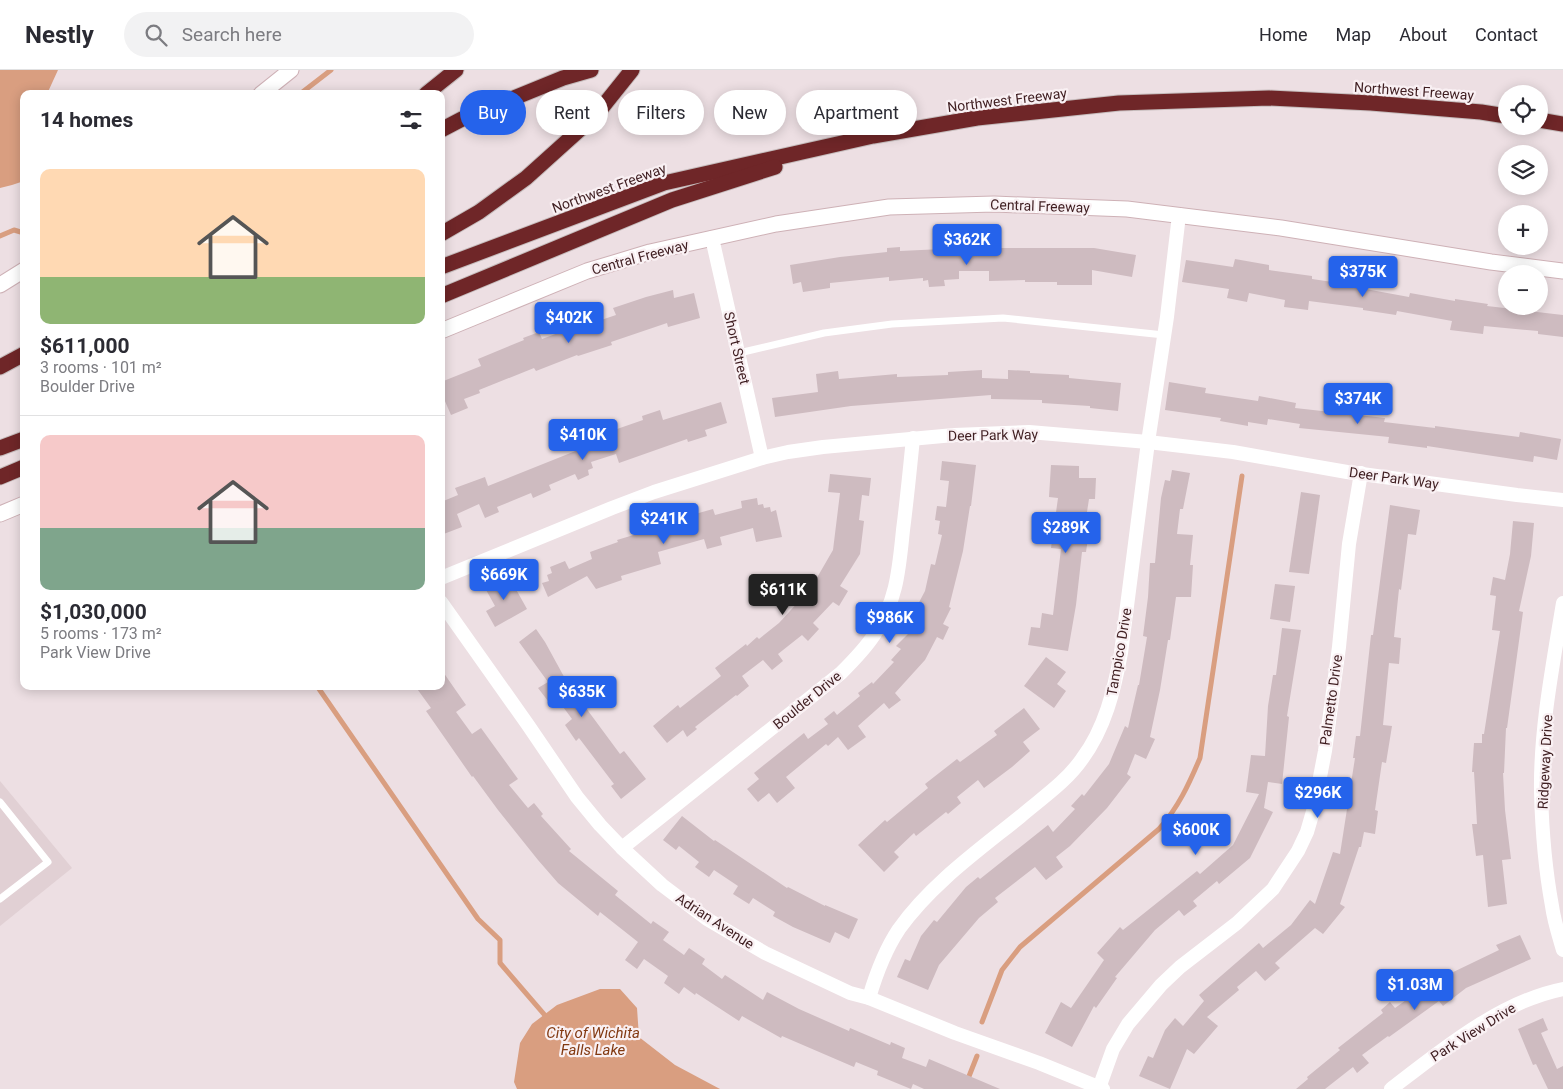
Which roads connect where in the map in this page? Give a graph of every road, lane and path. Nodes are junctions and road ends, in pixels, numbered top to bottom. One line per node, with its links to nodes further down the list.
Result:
1 (291, 70): 5 (main road)
2 (456, 70): 6 (highway)
3 (591, 70): 10 (highway)
4 (632, 70): 13 (highway)
5 (266, 90)
6 (431, 90)
7 (1498, 115): 11 (highway, Northwest Freeway)
8 (1548, 122): 9 (highway)
9 (1563, 124)
10 (445, 128)
11 (873, 136): 15 (highway, Northwest Freeway); 19 (highway)
12 (1179, 215): 14 (main road, Central Freeway); 16 (main road, Central Freeway); 21 (street, Tampico Drive)
13 (445, 232)
14 (712, 238): 20 (main road, Central Freeway); 22 (street, Short Street)
15 (445, 266)
16 (1563, 271)
17 (20, 272): 18 (main road)
18 (0, 285)
19 (445, 294)
20 (445, 329)
21 (1164, 335): 22 (lane); 27 (street, Tampico Drive)
22 (739, 352): 29 (street, Short Street)
23 (20, 356): 24 (highway)
24 (0, 367)
25 (913, 438): 27 (street, Deer Park Way); 29 (street, Deer Park Way); 40 (street, Boulder Drive)
26 (20, 440): 28 (highway)
27 (1148, 442): 31 (street, Deer Park Way); 44 (street, Tampico Drive)
28 (0, 448)
29 (762, 458): 36 (street, Deer Park Way)
30 (20, 469): 32 (highway)
31 (1361, 473): 33 (street, Deer Park Way); 45 (street, Palmetto Drive)
32 (0, 477)
33 (1563, 500)
34 (20, 506): 35 (main road)
35 (0, 514)
36 (445, 576)
37 (1563, 603): 42 (street, Ridgeway Drive)
38 (445, 608): 40 (street, Adrian Avenue)
39 (0, 802): 41 (lane)
40 (622, 848): 44 (street, Adrian Avenue)
41 (0, 899)
42 (1563, 950)
43 (1563, 989): 46 (street, Park View Drive)
44 (869, 998): 45 (street, Adrian Avenue)
45 (1101, 1088)
46 (1391, 1089)

